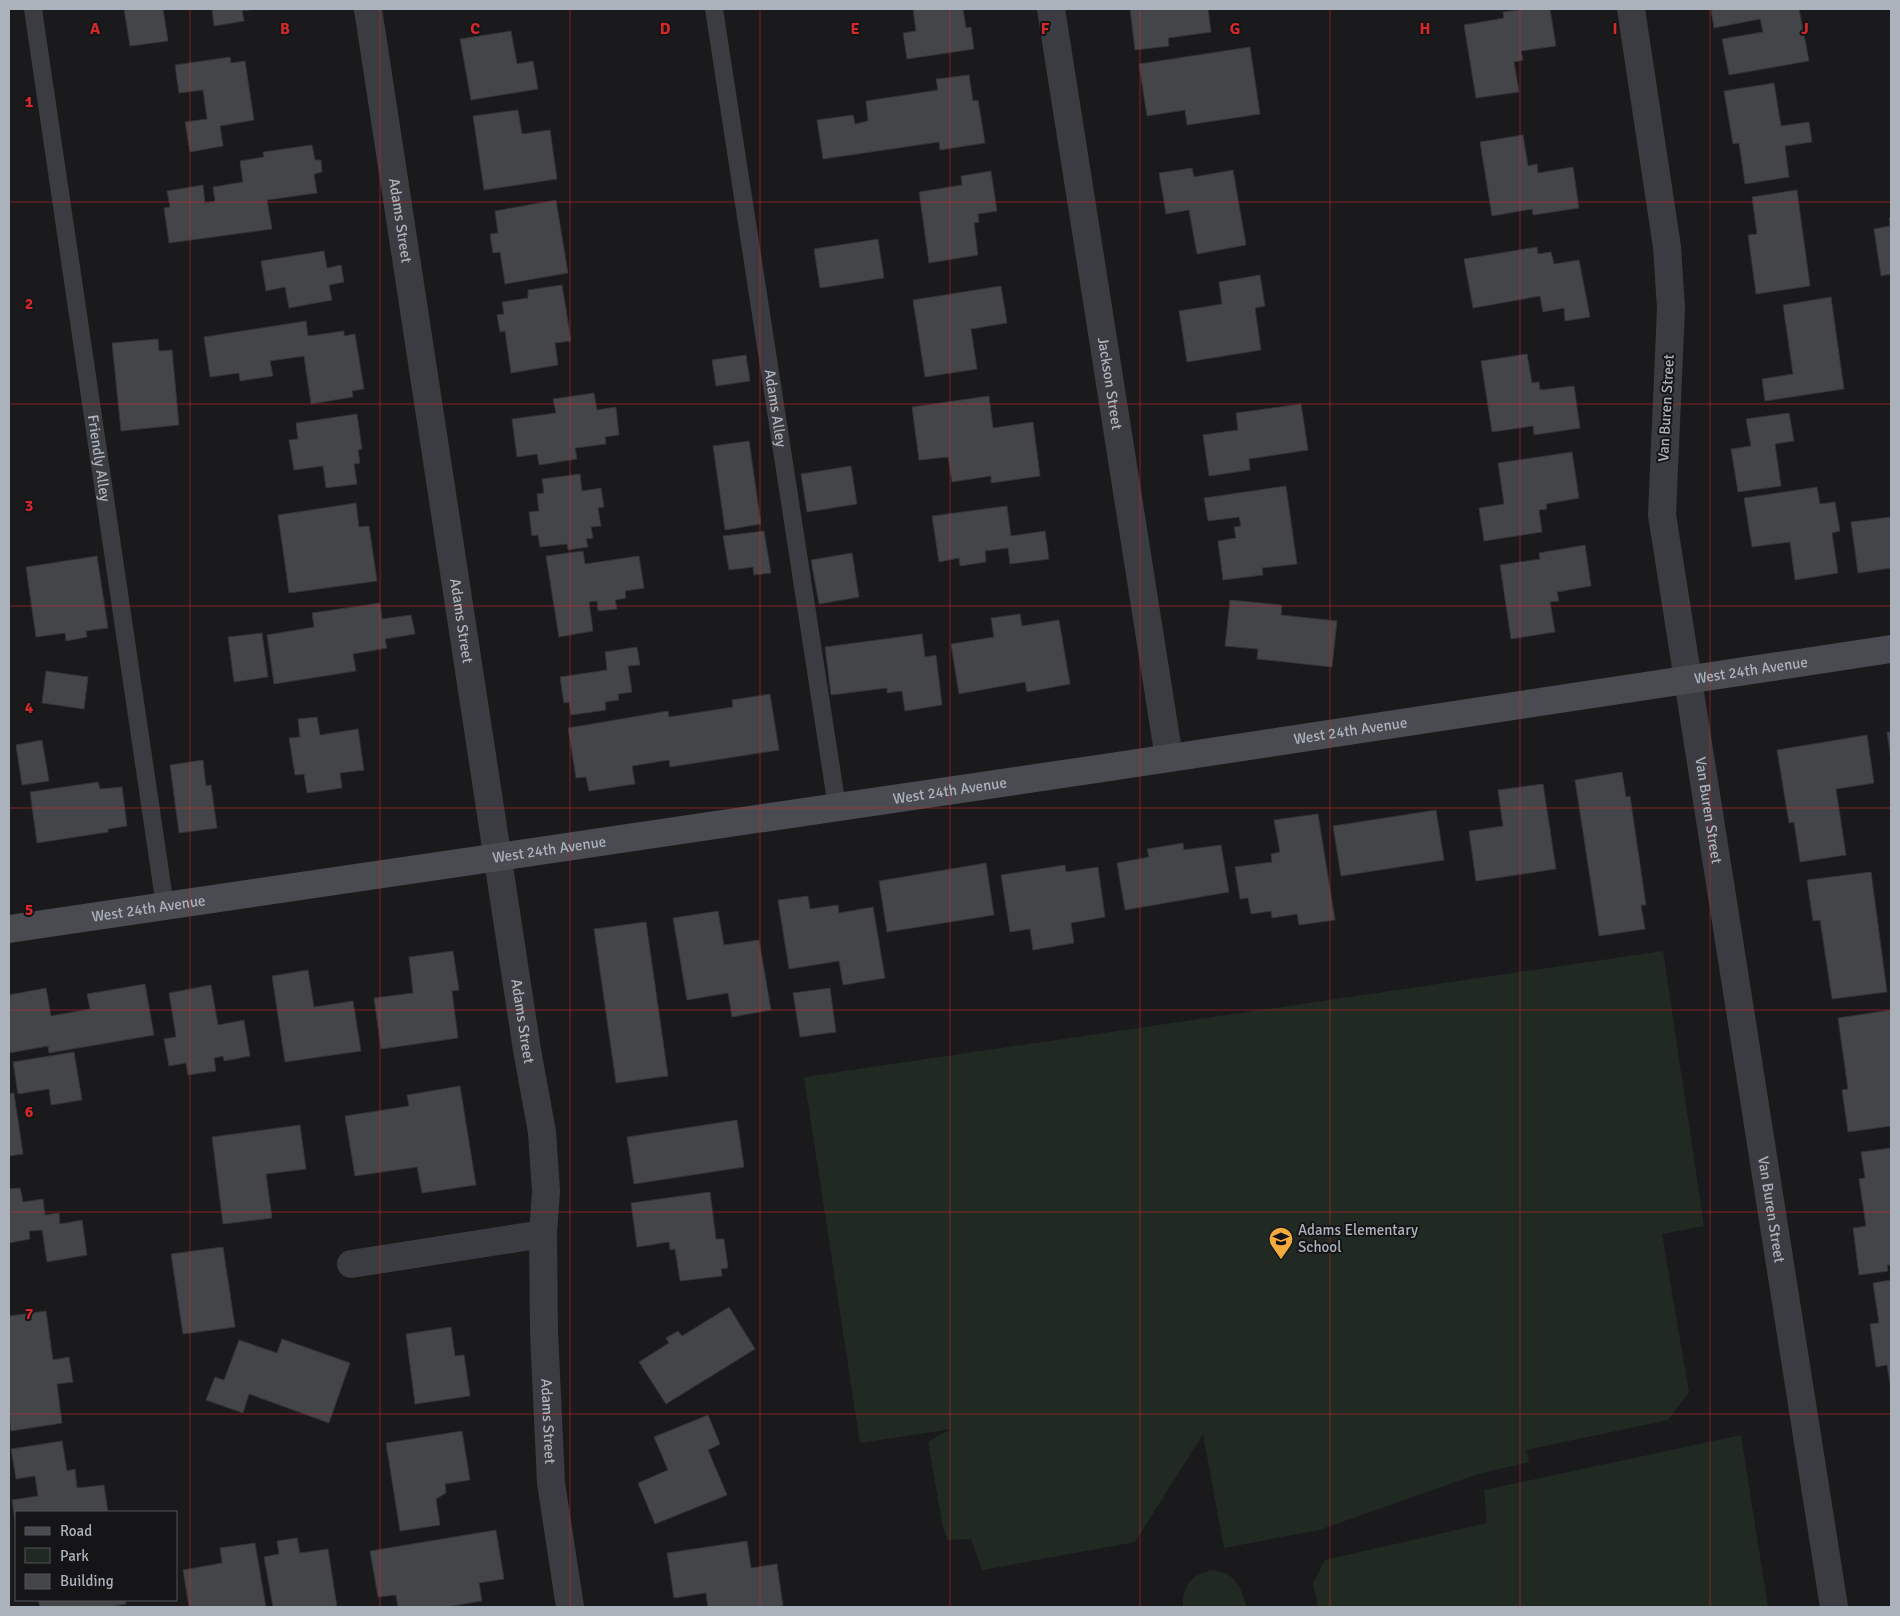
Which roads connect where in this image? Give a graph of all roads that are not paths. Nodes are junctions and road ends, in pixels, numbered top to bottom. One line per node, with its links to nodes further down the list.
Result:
1 (33, 9): 11 (lane, Friendly Alley)
2 (368, 9): 10 (street, Adams Street)
3 (714, 9): 9 (lane, Adams Alley)
4 (1051, 9): 8 (street, Jackson Street)
5 (1630, 9): 7 (street, Van Buren Street)
6 (1891, 649): 7 (street, West 24th Avenue)
7 (1687, 680): 8 (street, West 24th Avenue); 16 (street, Van Buren Street)
8 (1169, 758): 9 (street, West 24th Avenue)
9 (837, 807): 10 (street, West 24th Avenue)
10 (498, 857): 11 (street, West 24th Avenue); 13 (street, Adams Street)
11 (165, 906): 12 (street, West 24th Avenue)
12 (9, 929)
13 (542, 1234): 14 (street); 15 (street, Adams Street)
14 (351, 1264)
15 (570, 1607)
16 (1834, 1607)

